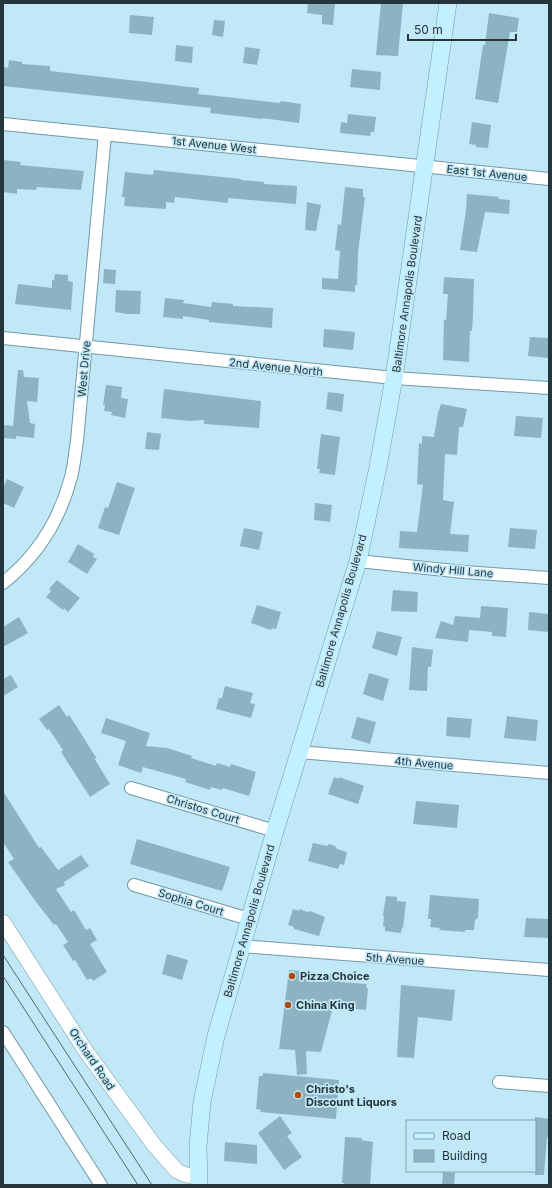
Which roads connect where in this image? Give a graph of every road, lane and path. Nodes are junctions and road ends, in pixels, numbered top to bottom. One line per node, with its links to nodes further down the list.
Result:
1 (448, 3): 4 (main road, Baltimore Annapolis Boulevard)
2 (3, 124): 3 (street, 1st Avenue West)
3 (105, 134): 4 (street, 1st Avenue West); 7 (street, West Drive)
4 (425, 167): 5 (street, East 1st Avenue); 8 (main road, Baltimore Annapolis Boulevard)
5 (549, 179)
6 (3, 338): 7 (street, 2nd Avenue North)
7 (86, 347): 8 (street, 2nd Avenue North); 12 (street, West Drive)
8 (394, 378): 9 (street, 2nd Avenue North); 10 (main road, Baltimore Annapolis Boulevard)
9 (549, 388)
10 (358, 561): 11 (street, Windy Hill Lane); 13 (main road, Baltimore Annapolis Boulevard)
11 (549, 578)
12 (3, 583)
13 (299, 752): 14 (street, 4th Avenue); 16 (main road, Baltimore Annapolis Boulevard)
14 (549, 773)
15 (131, 788): 16 (street, Christos Court)
16 (275, 831): 18 (main road, Baltimore Annapolis Boulevard)
17 (134, 885): 18 (street, Sophia Court)
18 (249, 920): 20 (main road, Baltimore Annapolis Boulevard)
19 (3, 922): 25 (street, Orchard Road)
20 (241, 946): 21 (street, 5th Avenue); 25 (main road, Baltimore Annapolis Boulevard)
21 (549, 970)
22 (3, 1032): 26 (street)
23 (499, 1082): 24 (street)
24 (549, 1086)
25 (196, 1182)
26 (101, 1185)

